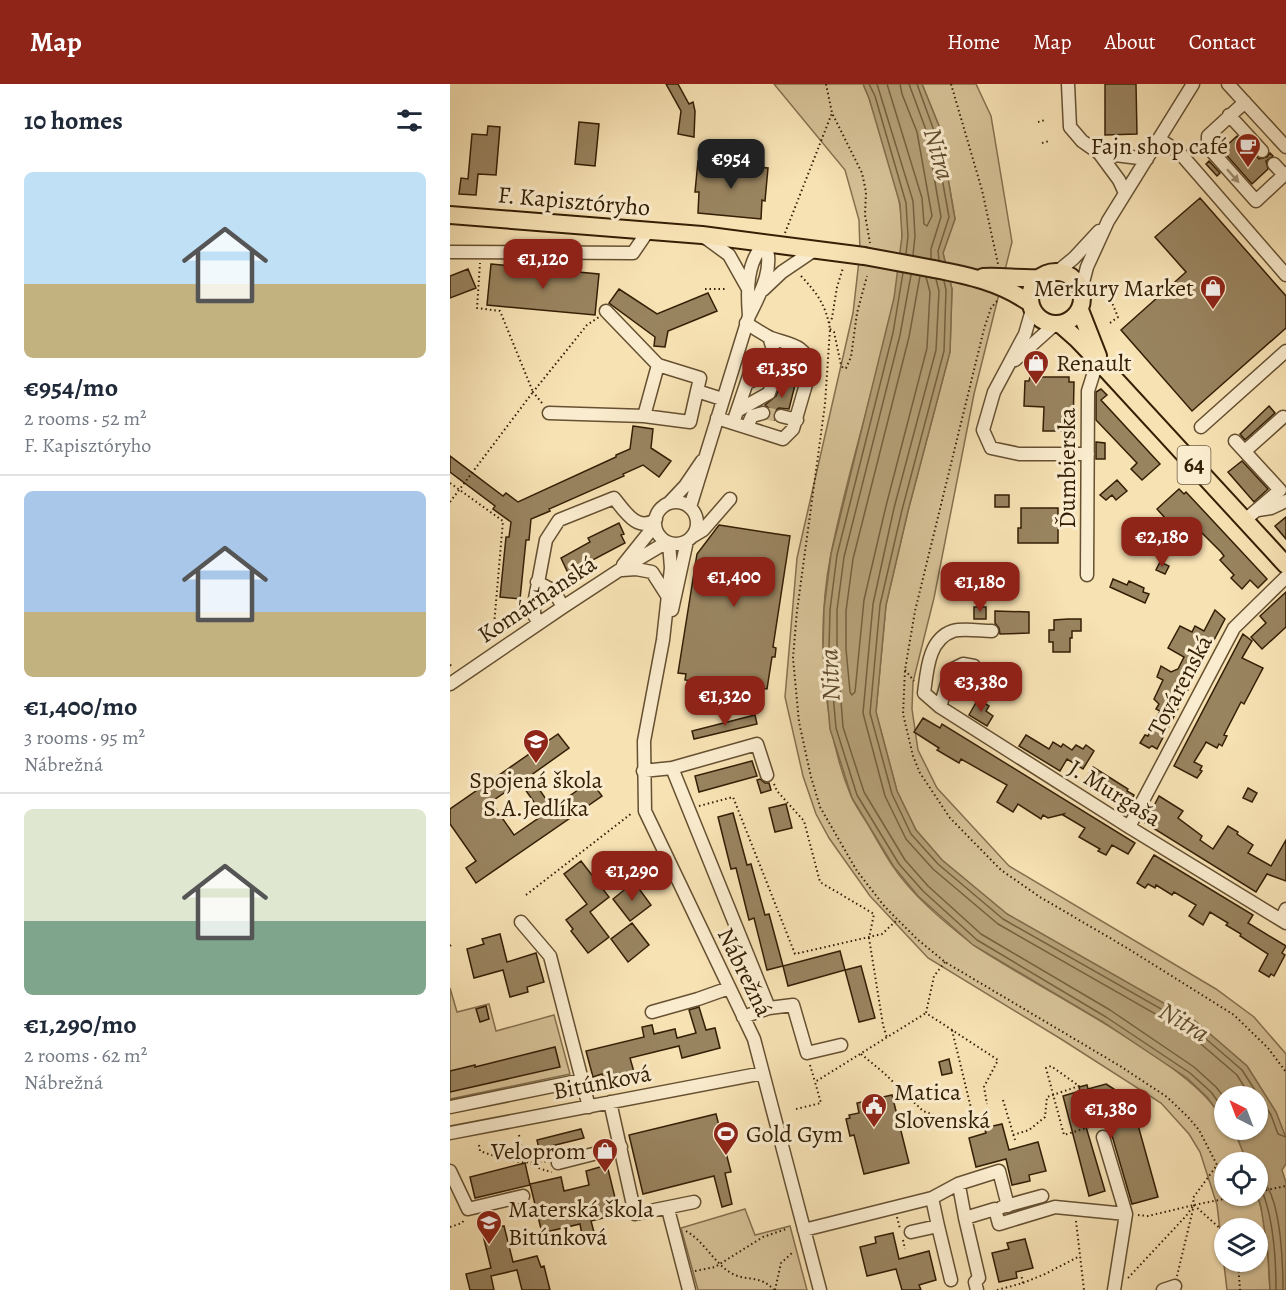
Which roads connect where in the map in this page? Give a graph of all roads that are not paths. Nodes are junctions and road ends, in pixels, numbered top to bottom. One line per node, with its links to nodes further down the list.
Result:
1 (1068, 84): 8 (street)
2 (1192, 84): 6 (street)
3 (1228, 84): 4 (street)
4 (1245, 102): 5 (street); 7 (street)
5 (1229, 115): 9 (street); 12 (street, one-way to 12)
6 (1159, 139): 10 (street); 22 (street)
7 (1286, 147)
8 (1099, 153): 10 (street); 13 (street)
9 (1247, 155)
10 (1147, 159): 13 (street)
11 (1274, 164): 12 (street)
12 (1285, 174)
13 (1125, 193): 15 (street)
14 (450, 215): 16 (main road, F. Kapisztóryho / 64)
15 (1108, 221): 21 (street); 27 (street)
16 (648, 231): 17 (main road, F. Kapisztóryho / 64); 20 (street)
17 (702, 235): 18 (main road, F. Kapisztóryho / 64); 25 (street)
18 (765, 243): 19 (main road, 64); 25 (street); 26 (street)
19 (816, 249): 23 (main road, 64, bridge); 26 (street)
20 (450, 252)
21 (1058, 272): 24 (main road, 64); 27 (main road)
22 (1286, 275)
23 (980, 278): 24 (main road, 64); 28 (main road, 64)
24 (1039, 278): 28 (main road)
25 (747, 287): 31 (street)
26 (762, 290): 31 (street)
27 (1082, 290): 29 (main road, 64)
28 (1031, 307): 32 (main road, 64); 38 (street)
29 (1080, 310): 32 (main road); 39 (main road, 64)
30 (606, 311): 37 (street)
31 (747, 320): 33 (street); 45 (street, Komárňanská)
32 (1057, 324): 38 (street); 39 (main road, 64)
33 (769, 337): 35 (street); 36 (street)
34 (1286, 351): 55 (street)
35 (782, 356): 36 (street); 40 (street); 42 (street)
36 (809, 360): 53 (street)
37 (658, 365): 43 (street); 48 (street)
38 (1010, 365): 58 (street)
39 (1102, 365): 58 (street, Ďumbierska); 65 (main road, 64)
40 (778, 369): 41 (street); 42 (street)
41 (773, 382): 44 (street); 50 (street)
42 (747, 383): 44 (street)
43 (697, 391): 45 (street); 48 (street)
44 (741, 398): 50 (street)
45 (722, 399): 52 (street, Komárňanská)
46 (549, 413): 48 (street)
47 (763, 413): 54 (street)
48 (644, 416)
49 (781, 416): 53 (street)
50 (735, 417): 52 (street); 54 (street)
51 (1283, 417): 57 (street)
52 (717, 418): 59 (street, Komárňanská)
53 (797, 420): 54 (street)
54 (747, 427)
55 (1201, 427)
56 (1235, 441): 57 (street)
57 (1245, 452): 65 (street)
58 (1088, 454): 71 (street, Ďumbierska)
59 (704, 457): 62 (street, Komárňanská); 63 (street, Komárňanská)
60 (730, 499): 64 (street)
61 (1286, 501): 65 (street)
62 (669, 503): 63 (street); 66 (street, Komárňanská)
63 (692, 509): 64 (street); 67 (street, Komárňanská)
64 (716, 513): 67 (street)
65 (1251, 515): 69 (main road, 64)
66 (655, 522): 68 (street); 70 (street, Komárňanská); 73 (street)
67 (690, 539): 68 (street, Komárňanská); 78 (street, Nábrežná)
68 (668, 543): 70 (street, Komárňanská); 74 (street, Nábrežná)
69 (1286, 565)
70 (618, 571): 74 (street); 75 (street, Komárňanská)
71 (1087, 575)
72 (1286, 576): 85 (street, Továrenská)
73 (537, 582): 75 (street); 76 (street)
74 (668, 597): 78 (street, Nábrežná)
75 (563, 607): 76 (street, Komárňanská)
76 (539, 623): 80 (street, Komárňanská)
77 (992, 631): 81 (street, J. Murgaša)
78 (663, 640): 83 (street, Nábrežná)
79 (974, 666): 81 (street)
80 (450, 684)
81 (940, 707): 85 (street, J. Murgaša)
82 (672, 768): 83 (street); 84 (street); 89 (street)
83 (643, 771): 88 (street, Nábrežná)
84 (767, 774)
85 (1129, 827): 86 (street, J. Murgaša)
86 (1284, 917)
87 (522, 922): 94 (street)
88 (729, 988): 90 (street); 91 (street, Nábrežná)
89 (769, 1008): 91 (street); 92 (street)
90 (652, 1012)
91 (743, 1017): 93 (street, Nábrežná)
92 (841, 1045)
93 (762, 1073): 95 (street, Bitúnková); 114 (street, Nábrežná)
94 (582, 1080): 96 (street); 97 (street)
95 (610, 1102): 97 (street, Bitúnková); 100 (street)
96 (450, 1107)
97 (589, 1107): 98 (street, Bitúnková)
98 (450, 1133)
99 (1103, 1137): 111 (street)
100 (621, 1147): 101 (street); 109 (street)
101 (555, 1166)
102 (450, 1171): 104 (street)
103 (960, 1191): 112 (street)
104 (523, 1196)
105 (1042, 1196): 108 (street)
106 (932, 1198): 108 (street); 113 (street); 114 (street)
107 (694, 1202): 109 (street)
108 (1008, 1206): 110 (street)
109 (668, 1209): 117 (street)
110 (995, 1209): 111 (street); 112 (street)
111 (1126, 1214): 120 (street)
112 (965, 1218): 119 (street)
113 (938, 1226): 115 (street); 116 (street)
114 (804, 1230): 118 (street, Nábrežná)
115 (911, 1232)
116 (951, 1280)
117 (688, 1290)
118 (820, 1290)
119 (977, 1290)
120 (1114, 1290)

